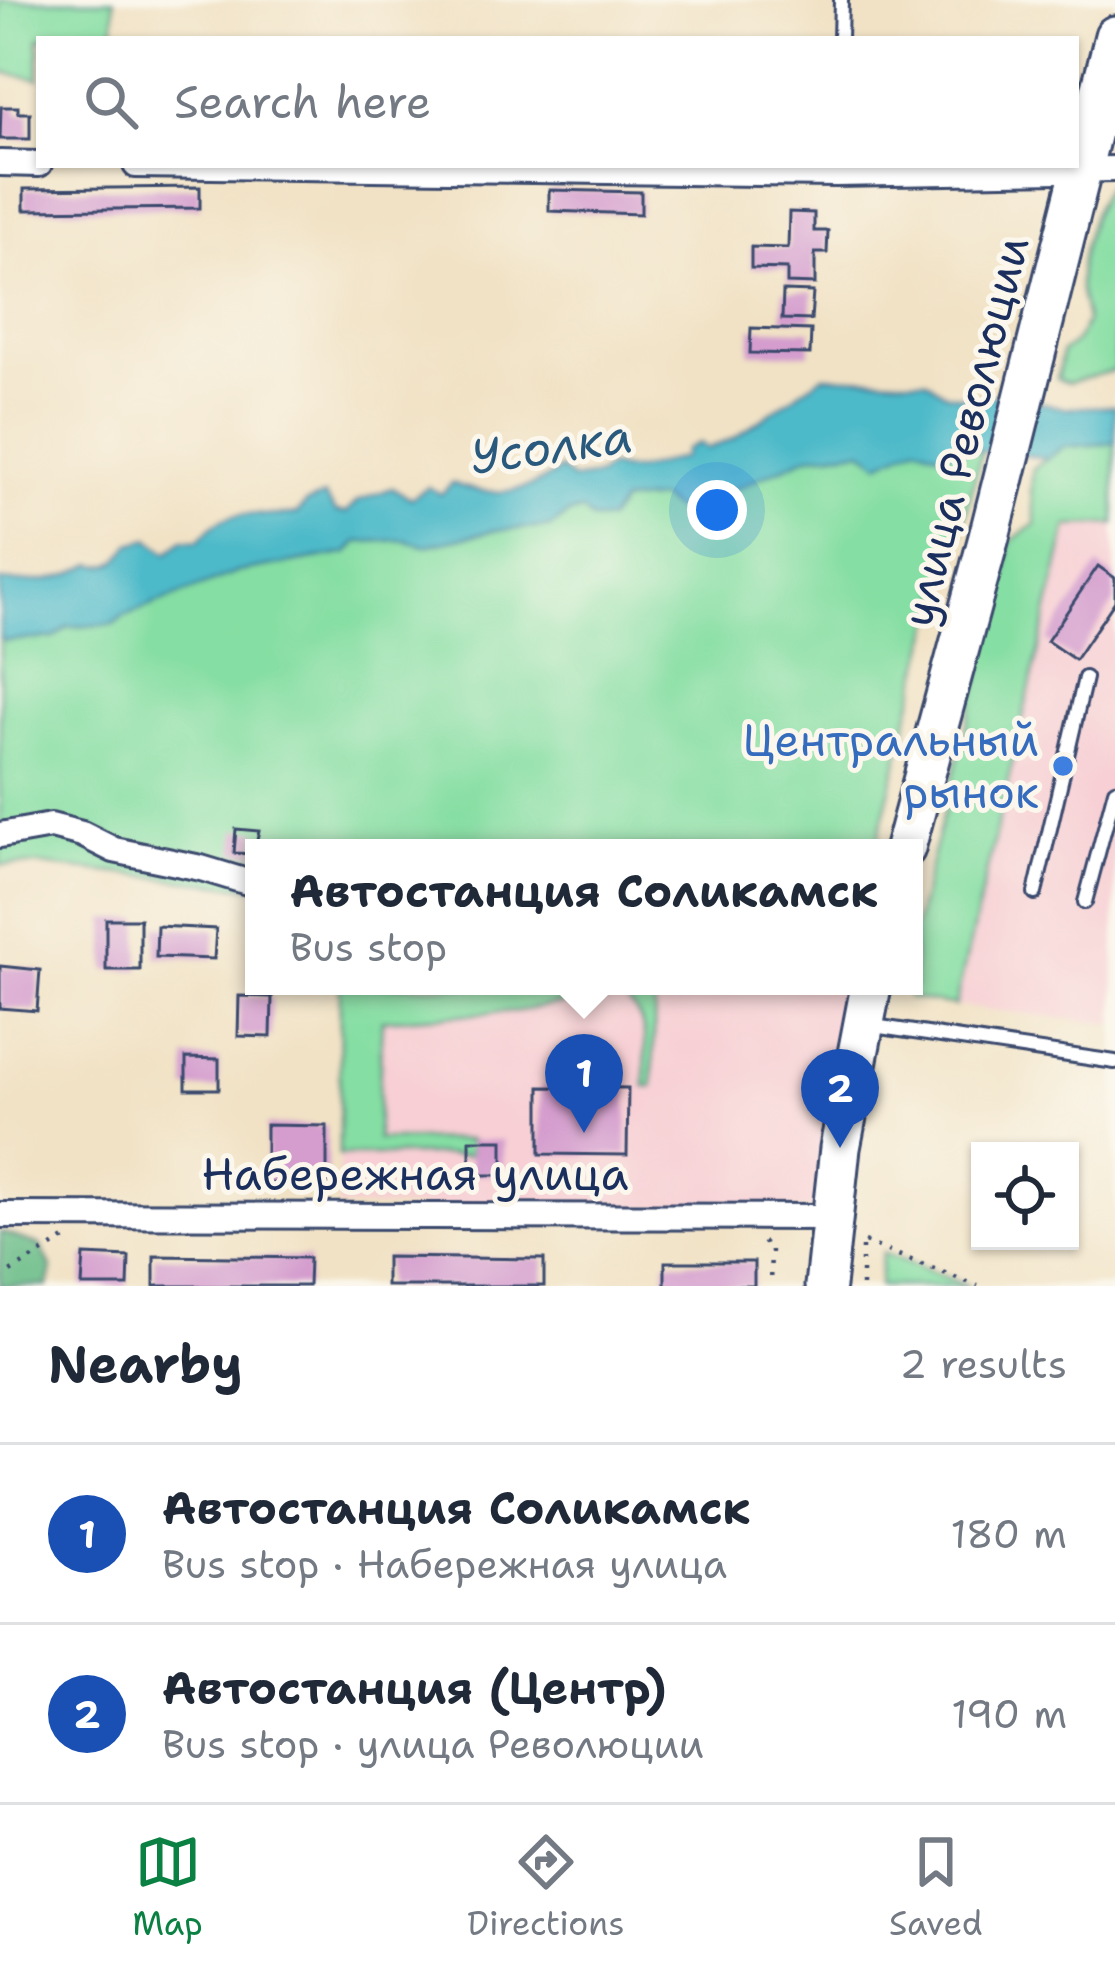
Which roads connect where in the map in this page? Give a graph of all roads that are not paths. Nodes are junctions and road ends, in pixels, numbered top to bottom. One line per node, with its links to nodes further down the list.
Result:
1 (842, 0): 2 (lane)
2 (840, 36)
3 (1115, 36): 8 (main road, улица Революции)
4 (0, 163): 5 (street)
5 (36, 164)
6 (661, 168): 7 (street)
7 (836, 169): 8 (street)
8 (1098, 169): 12 (main road, улица Революции)
9 (1085, 678): 14 (lane)
10 (1115, 790): 15 (lane)
11 (0, 835): 13 (street)
12 (907, 839)
13 (245, 881)
14 (1035, 893)
15 (1085, 902)
16 (869, 995): 17 (main road)
17 (862, 1025): 18 (lane); 20 (main road)
18 (1115, 1062)
19 (0, 1215): 20 (street, Набережная улица)
20 (830, 1217): 21 (main road)
21 (824, 1286)

